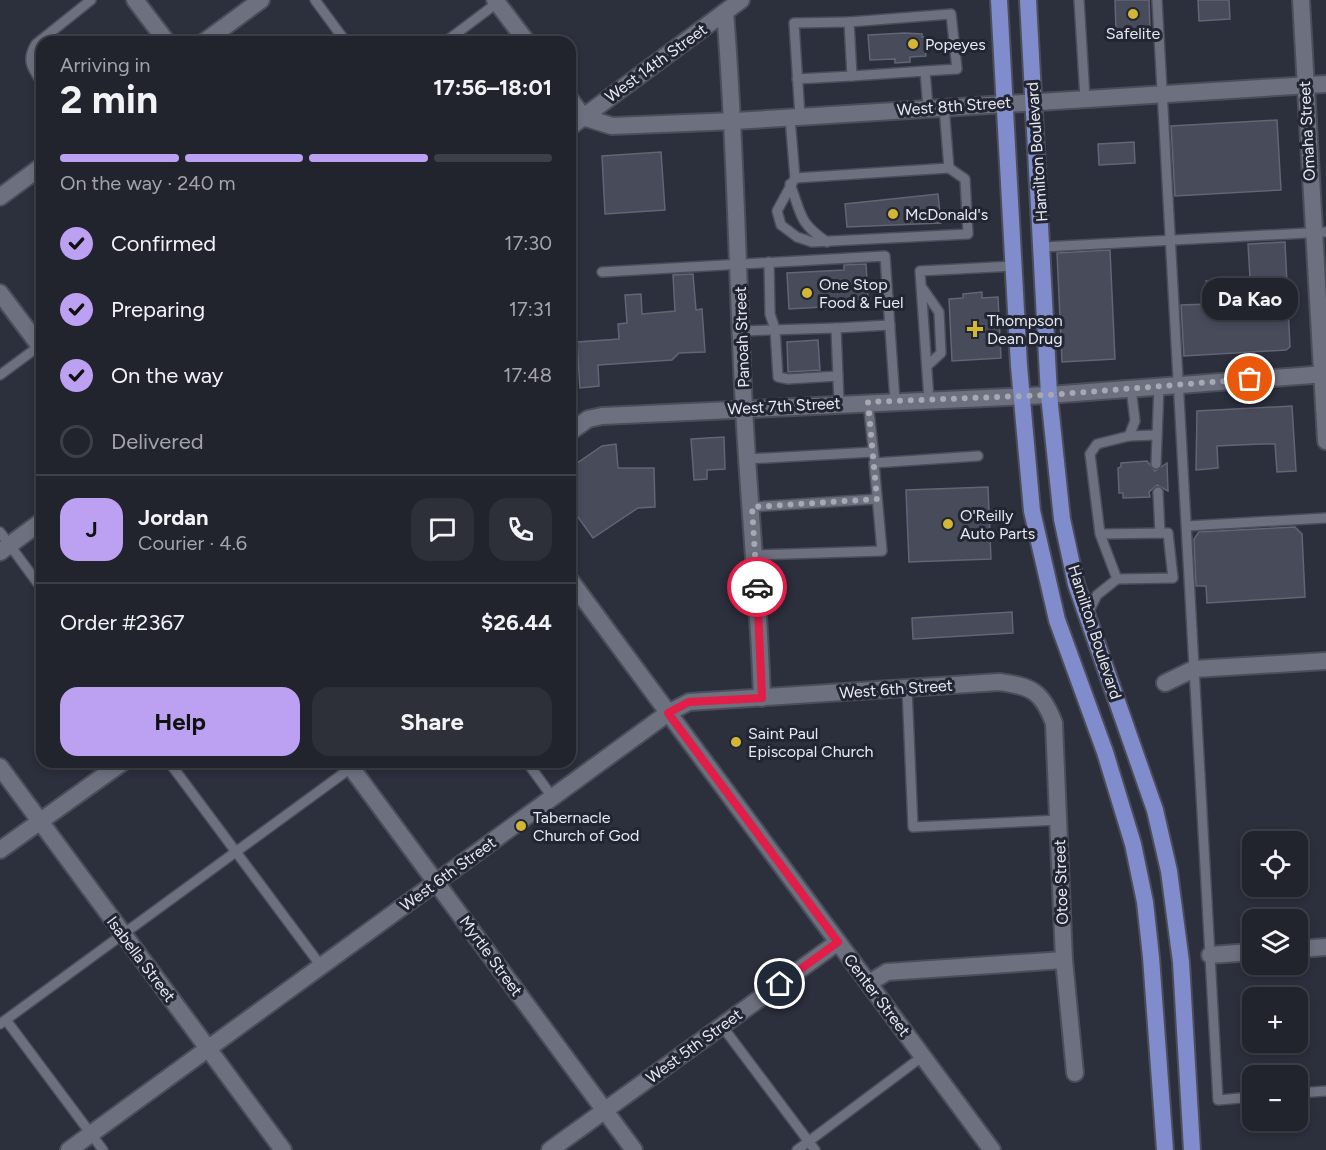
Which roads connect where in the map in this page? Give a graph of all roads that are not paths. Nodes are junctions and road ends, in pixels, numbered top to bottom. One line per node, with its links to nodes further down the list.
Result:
1 (92, 0): 14 (lane)
2 (135, 0): 15 (street)
3 (261, 0): 16 (street)
4 (315, 0): 17 (lane)
5 (741, 0): 12 (street, West 14th Street)
6 (999, 0): 30 (main road, Hamilton Boulevard)
7 (1028, 0): 29 (main road, Hamilton Boulevard)
8 (1079, 0): 28 (lane)
9 (1157, 0): 27 (lane)
10 (1301, 0): 25 (street, Omaha Street)
11 (496, 1): 18 (lane); 19 (street)
12 (725, 12): 33 (street, West 14th Street); 34 (street, Panoah Street)
13 (849, 22): 21 (lane); 23 (lane); 24 (lane)
14 (46, 36)
15 (162, 36)
16 (212, 36)
17 (342, 36)
18 (452, 36)
19 (522, 36)
20 (36, 44): 22 (lane)
21 (925, 71): 23 (lane); 31 (lane)
22 (36, 73)
23 (852, 76): 24 (lane)
24 (797, 79): 32 (lane)
25 (1305, 84): 26 (street, West 8th Street); 27 (street, West 8th Street); 39 (street, Omaha Street)
26 (1326, 84)
27 (1164, 94): 28 (street, West 8th Street); 40 (lane)
28 (1085, 98): 29 (street, West 8th Street)
29 (1034, 101): 30 (street, West 8th Street); 42 (main road, Hamilton Boulevard)
30 (1006, 103): 31 (street, West 8th Street); 45 (main road, Hamilton Boulevard)
31 (936, 108): 32 (street, West 8th Street); 35 (lane)
32 (795, 117): 34 (street, West 8th Street); 37 (lane)
33 (577, 122): 34 (street, West 8th Street)
34 (735, 122): 44 (street, Panoah Street)
35 (949, 168): 37 (lane); 41 (lane)
36 (36, 170): 38 (street)
37 (793, 181): 41 (lane); 41 (lane)
38 (0, 197)
39 (1320, 232): 40 (lane); 58 (street, Omaha Street)
40 (1171, 240): 42 (lane); 61 (lane)
41 (827, 242)
42 (1043, 247): 64 (main road, Hamilton Boulevard)
43 (769, 262): 44 (lane); 49 (lane); 51 (lane)
44 (740, 263): 46 (lane); 53 (street, Panoah Street)
45 (1014, 266): 47 (lane); 65 (main road, Hamilton Boulevard)
46 (602, 272)
47 (922, 287): 57 (lane); 57 (lane)
48 (0, 293): 54 (street)
49 (890, 325): 50 (lane); 67 (lane)
50 (836, 328): 52 (lane); 60 (lane)
51 (775, 330): 52 (lane); 53 (lane); 60 (lane)
52 (802, 330): 55 (lane)
53 (742, 331): 70 (street, Panoah Street)
54 (36, 340)
55 (802, 341)
56 (36, 350): 59 (lane)
57 (927, 366): 66 (lane)
58 (1324, 374): 61 (street, West 7th Street); 74 (street, Omaha Street)
59 (0, 375)
60 (838, 376): 69 (lane)
61 (1179, 385): 62 (street, West 7th Street); 85 (lane)
62 (1159, 386): 63 (street, West 7th Street); 72 (lane)
63 (1131, 388): 64 (street, West 7th Street); 73 (lane)
64 (1049, 395): 65 (street, West 7th Street); 93 (main road, Hamilton Boulevard)
65 (1021, 396): 66 (street, West 7th Street); 141 (main road, Hamilton Boulevard)
66 (928, 400): 67 (street, West 7th Street)
67 (895, 401): 68 (street, West 7th Street)
68 (868, 402): 69 (street, West 7th Street); 75 (lane)
69 (839, 403): 70 (street, West 7th Street)
70 (744, 407): 71 (street, West 7th Street); 77 (street, Panoah Street)
71 (576, 428)
72 (1156, 435): 73 (lane); 79 (lane)
73 (1129, 436): 87 (lane)
74 (1326, 441)
75 (873, 452): 77 (lane); 78 (lane)
76 (978, 456): 78 (lane)
77 (748, 459): 82 (street, Panoah Street)
78 (874, 463): 81 (lane)
79 (1156, 464)
80 (1158, 492): 86 (lane)
81 (877, 499): 82 (lane); 89 (lane)
82 (752, 507): 89 (street, Panoah Street)
83 (1326, 518): 85 (lane)
84 (36, 524): 88 (street)
85 (1187, 526): 95 (lane)
86 (1160, 533): 87 (lane); 90 (lane)
87 (1100, 534): 90 (lane)
88 (3, 543): 91 (lane)
89 (755, 555): 99 (street, Panoah Street)
90 (1117, 579): 93 (lane)
91 (36, 582)
92 (576, 588): 100 (street, Center Street)
93 (1087, 615): 142 (main road, Hamilton Boulevard)
94 (1326, 661): 95 (street)
95 (1194, 669): 96 (street); 118 (lane)
96 (1165, 683)
97 (907, 688): 98 (street, West 6th Street); 99 (street, West 6th Street); 108 (lane)
98 (1037, 695): 108 (street, Otoe Street)
99 (762, 698): 100 (street, West 6th Street)
100 (668, 713): 107 (street, West 6th Street); 114 (street, Center Street)
101 (0, 767): 109 (street, Isabella Street)
102 (115, 768): 109 (street)
103 (173, 768): 111 (lane)
104 (348, 768): 111 (lane)
105 (356, 768): 112 (street, Myrtle Street)
106 (531, 768): 107 (lane)
107 (553, 798): 112 (street, West 6th Street)
108 (1059, 820): 119 (street, Otoe Street)
109 (40, 822): 110 (street); 113 (street, Isabella Street)
110 (0, 850)
111 (236, 852): 113 (lane); 120 (lane)
112 (437, 882): 120 (street, West 6th Street); 130 (street, Myrtle Street)
113 (124, 936): 122 (lane); 124 (street, Isabella Street)
114 (838, 942): 121 (street, Center Street); 123 (street, West 5th Street)
115 (1326, 946): 116 (street)
116 (1308, 948)
117 (1242, 953): 118 (street)
118 (1210, 955): 129 (lane)
119 (1064, 960): 121 (street); 126 (street, Otoe Street)
120 (321, 966): 124 (street, West 6th Street)
121 (869, 983): 125 (street, Center Street)
122 (3, 1022): 131 (lane)
123 (722, 1026): 130 (street, West 5th Street); 132 (lane)
124 (207, 1048): 131 (street, West 6th Street); 135 (street, Isabella Street)
125 (923, 1056): 132 (lane); 140 (street, Center Street)
126 (1075, 1073)
127 (1326, 1091): 128 (lane)
128 (1308, 1093)
129 (1242, 1098)
130 (604, 1111): 136 (street, West 5th Street); 137 (street, Myrtle Street)
131 (91, 1134): 133 (street, West 6th Street); 134 (lane)
132 (809, 1142): 138 (lane); 139 (lane)
133 (69, 1150)
134 (103, 1150)
135 (283, 1150)
136 (550, 1150)
137 (634, 1150)
138 (797, 1150)
139 (815, 1150)
140 (992, 1150)
141 (1165, 1150)
142 (1192, 1150)

